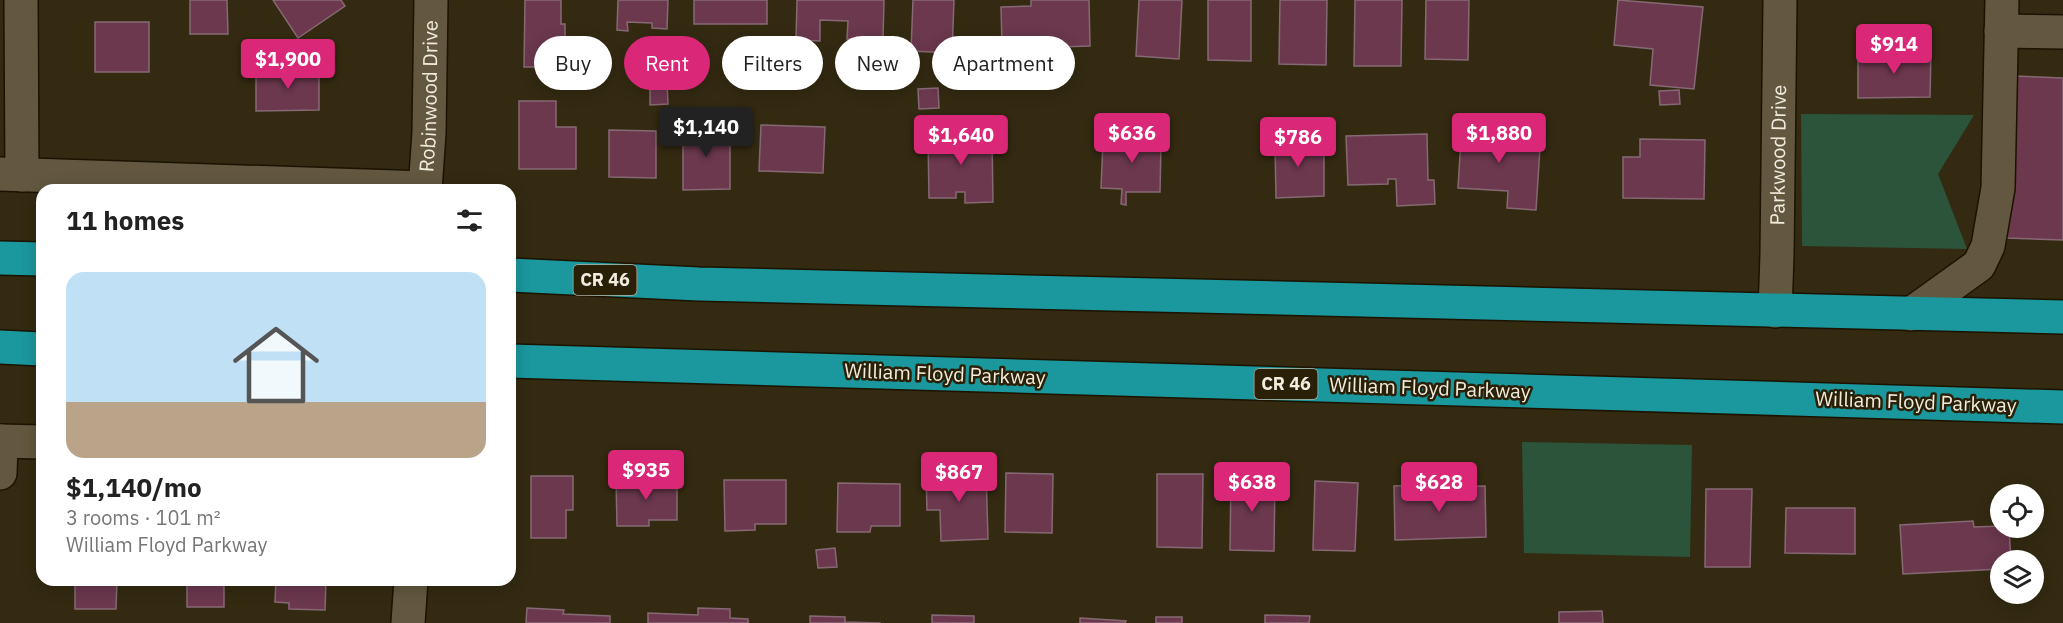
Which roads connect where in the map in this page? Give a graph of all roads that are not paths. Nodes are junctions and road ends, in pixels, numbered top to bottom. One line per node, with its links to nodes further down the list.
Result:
1 (21, 0): 6 (street)
2 (430, 0): 8 (street, Robinwood Drive)
3 (1780, 0): 12 (street, Parkwood Drive)
4 (2002, 15): 5 (street); 13 (street)
5 (2063, 32)
6 (11, 174): 7 (street)
7 (287, 184)
8 (425, 184)
9 (0, 258): 10 (highway)
10 (36, 259)
11 (516, 275): 12 (highway, CR 46)
12 (1775, 311): 13 (highway, CR 46)
13 (1911, 314): 14 (highway, CR 46)
14 (2063, 317)
15 (0, 348): 16 (highway)
16 (36, 349)
17 (516, 361): 18 (highway, William Floyd Parkway / CR 46)
18 (2063, 407)
19 (1, 441): 20 (street); 21 (street)
20 (36, 442)
21 (0, 473)
22 (411, 586): 23 (street)
23 (408, 623)

